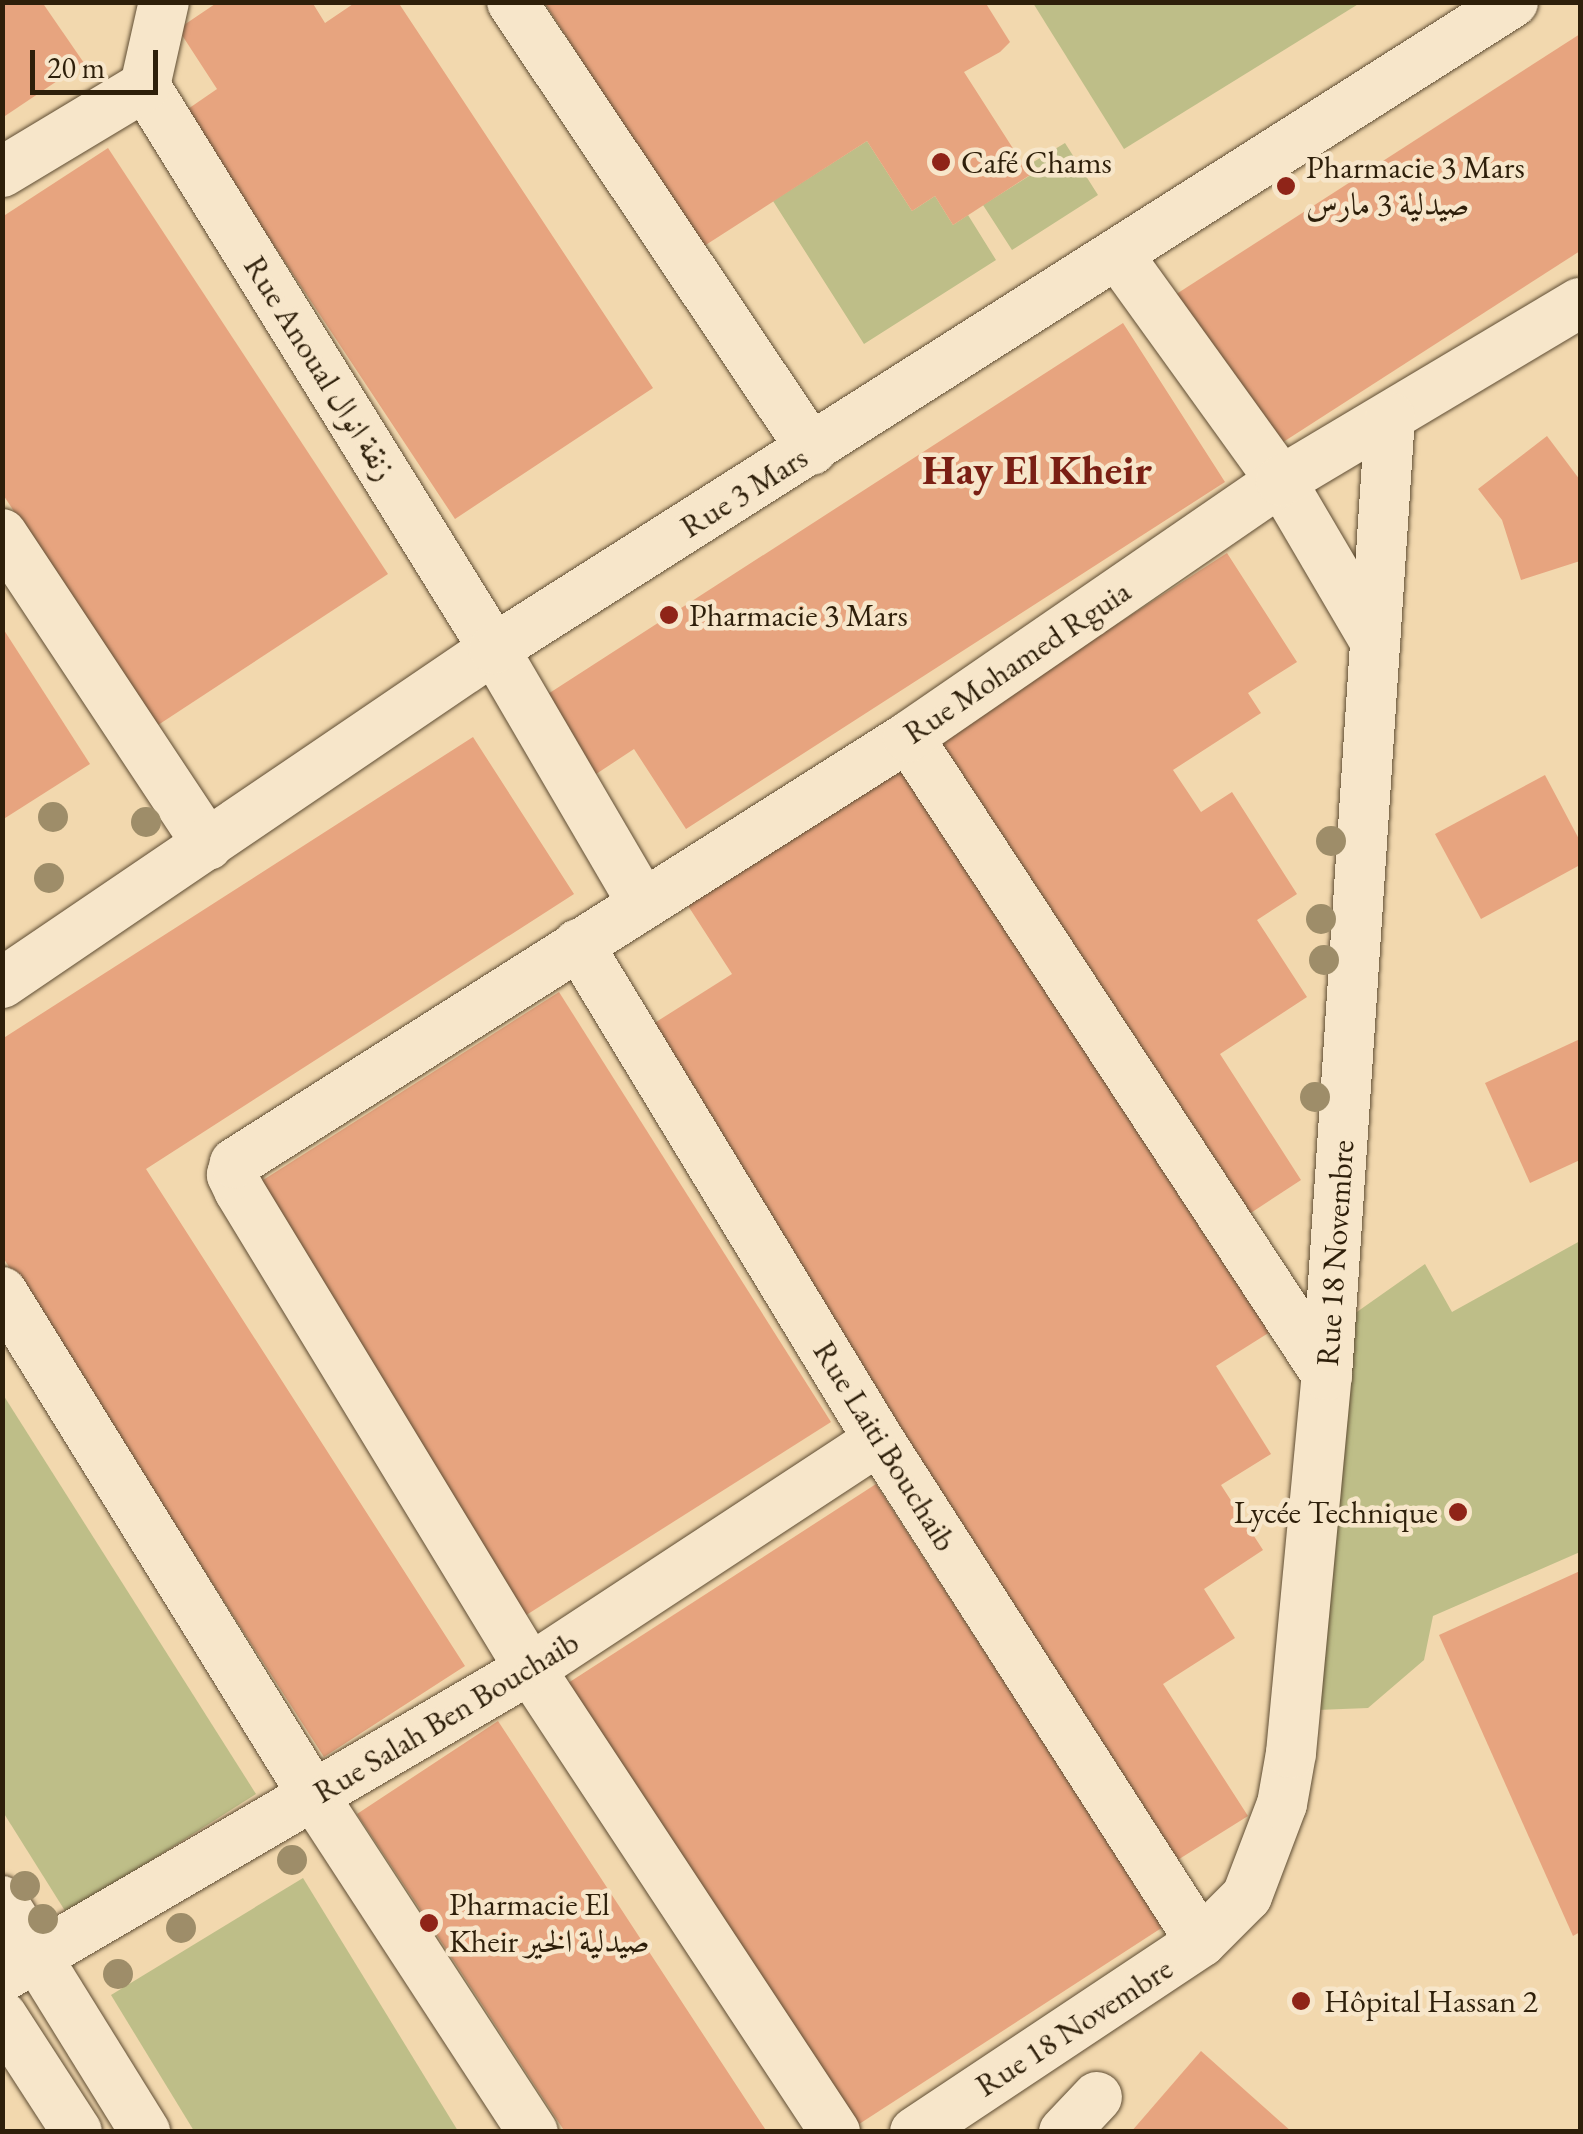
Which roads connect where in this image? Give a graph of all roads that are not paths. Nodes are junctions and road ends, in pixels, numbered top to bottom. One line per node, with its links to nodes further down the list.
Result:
1 (164, 2): 4 (street)
2 (512, 2): 9 (street)
3 (1498, 6): 6 (street, Rue 3 Mars)
4 (145, 86): 5 (street); 13 (street, Rue Anoual زنقة انوال)
5 (2, 172)
6 (1118, 255): 9 (street, Rue 3 Mars); 10 (street)
7 (1580, 303): 8 (street)
8 (1390, 417): 10 (street, Rue Mohamed Rguia); 12 (street, Rue 18 Novembre)
9 (812, 450): 13 (street, Rue 3 Mars)
10 (1282, 480): 12 (street); 14 (street, Rue Mohamed Rguia)
11 (2, 534): 15 (street)
12 (1375, 641): 20 (street, Rue 18 Novembre)
13 (494, 649): 15 (street, Rue 3 Mars); 16 (street)
14 (908, 737): 16 (street, Rue Mohamed Rguia); 20 (street)
15 (208, 845): 18 (street, Rue 3 Mars)
16 (642, 902): 17 (street, Rue Mohamed Rguia)
17 (578, 944): 21 (street, Rue Laiti Bouchaib); 22 (street, Rue Mohamed Rguia)
18 (2, 983)
19 (2, 1292): 23 (street)
20 (1327, 1376): 25 (street, Rue 18 Novembre)
21 (879, 1440): 22 (street, Rue Salah Ben Bouchaib); 25 (street, Rue Laiti Bouchaib)
22 (530, 1669): 23 (street, Rue Salah Ben Bouchaib); 31 (street)
23 (315, 1798): 26 (street, Rue Salah Ben Bouchaib); 30 (street)
24 (2, 1902): 26 (street)
25 (1202, 1942): 32 (street, Rue 18 Novembre)
26 (20, 1967): 29 (street)
27 (2, 2016): 28 (street)
28 (77, 2132)
29 (145, 2132)
30 (533, 2132)
31 (835, 2132)
32 (916, 2132)

